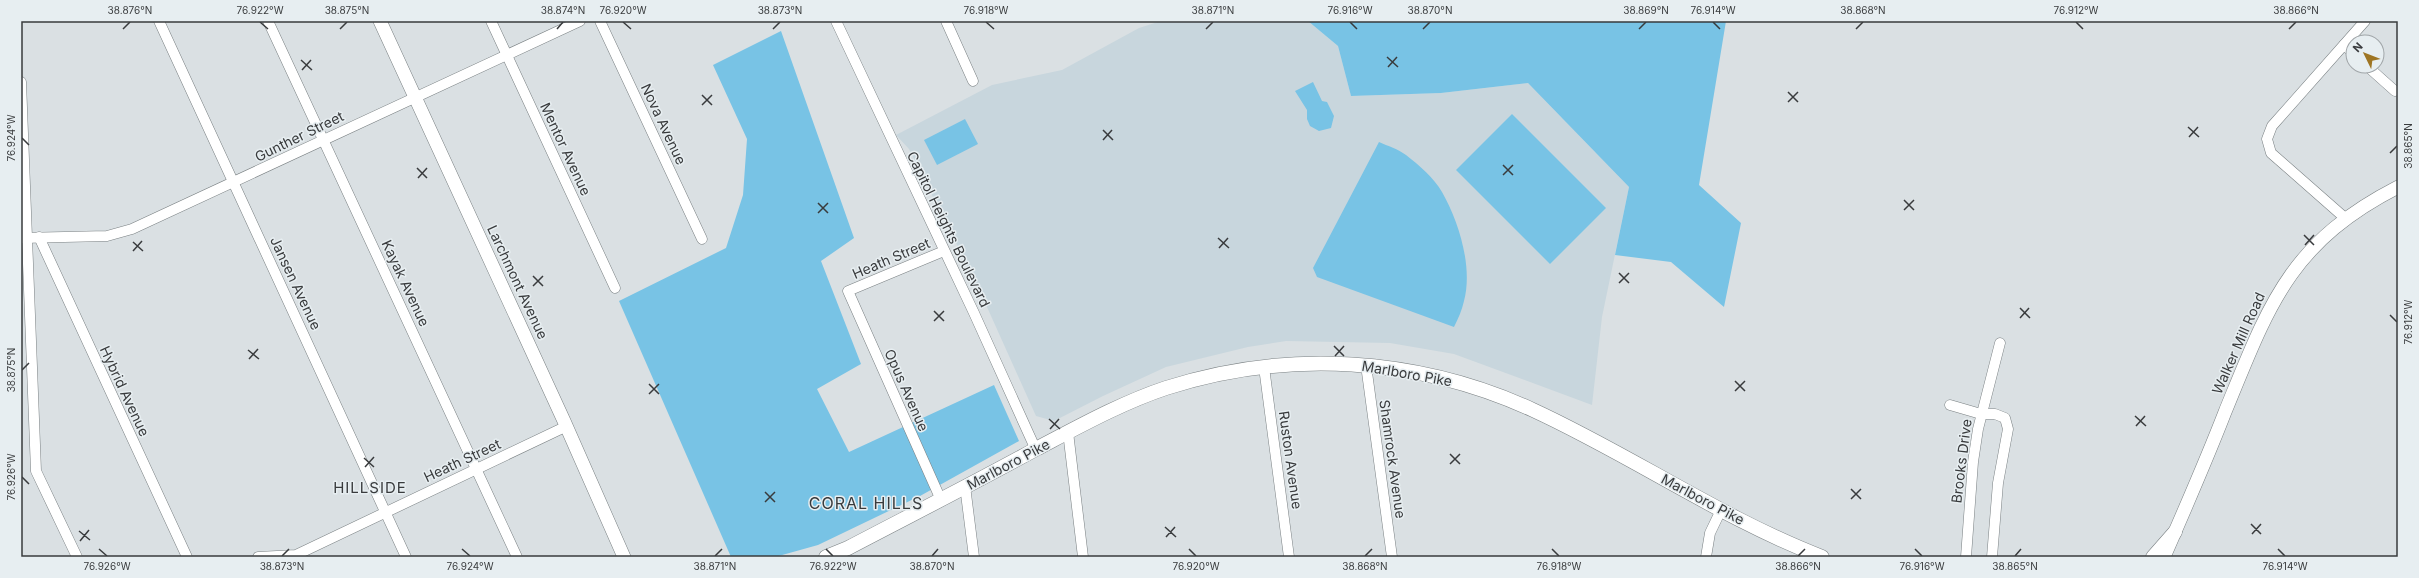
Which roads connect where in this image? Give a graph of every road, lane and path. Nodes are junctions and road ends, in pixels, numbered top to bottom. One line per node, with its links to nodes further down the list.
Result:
1 (159, 21): 18 (street, Jansen Avenue)
2 (268, 21): 17 (street, Kayak Avenue)
3 (380, 21): 16 (street, Larchmont Avenue)
4 (490, 21): 11 (street, Mentor Avenue)
5 (580, 21): 11 (street, Gunther Street)
6 (600, 21): 23 (street, Nova Avenue)
7 (836, 21): 24 (street, Capitol Heights Boulevard)
8 (946, 21): 13 (street)
9 (2365, 21): 10 (street)
10 (2344, 45): 20 (street)
11 (507, 56): 16 (street, Gunther Street); 25 (street, Mentor Avenue)
12 (2376, 74): 15 (street)
13 (973, 80)
14 (21, 82): 22 (street)
15 (2395, 91)
16 (415, 97): 17 (street, Gunther Street); 32 (street, Larchmont Avenue)
17 (324, 139): 18 (street, Gunther Street); 35 (street, Kayak Avenue)
18 (234, 183): 21 (street, Gunther Street); 38 (street, Jansen Avenue)
19 (2398, 187): 20 (street, Walker Mill Road)
20 (2345, 218): 40 (street, Walker Mill Road)
21 (39, 237): 22 (street, Gunther Street); 43 (street, Hybrid Avenue)
22 (23, 238): 42 (street)
23 (702, 239)
24 (944, 251): 26 (street, Heath Street); 34 (street, Capitol Heights Boulevard)
25 (615, 288)
26 (848, 291): 37 (street, Opus Avenue)
27 (2000, 343): 31 (street)
28 (1366, 365): 29 (main road, Marlboro Pike); 39 (main road, Marlboro Pike); 52 (street, Shamrock Avenue)
29 (1264, 367): 33 (main road, Marlboro Pike); 51 (street, Ruston Avenue)
30 (1950, 405): 31 (street)
31 (1981, 414): 55 (street, Brooks Drive); 56 (street, Brooks Drive)
32 (567, 426): 35 (street, Heath Street); 47 (street, Larchmont Avenue)
33 (1068, 432): 34 (main road, Marlboro Pike); 50 (street)
34 (1036, 450): 36 (main road, Marlboro Pike)
35 (476, 469): 38 (street, Heath Street); 46 (street, Kayak Avenue)
36 (965, 486): 37 (main road, Marlboro Pike); 49 (street)
37 (941, 500): 41 (main road, Marlboro Pike)
38 (386, 510): 44 (street, Heath Street); 45 (street, Jansen Avenue)
39 (1721, 510): 53 (street); 54 (main road, Marlboro Pike)
40 (2175, 532): 57 (main road); 58 (street, Walker Mill Road)
41 (850, 553): 48 (main road, Marlboro Pike)
42 (77, 557)
43 (187, 557)
44 (258, 557)
45 (406, 557)
46 (517, 557)
47 (624, 557)
48 (826, 557)
49 (974, 557)
50 (1083, 557)
51 (1289, 557)
52 (1392, 557)
53 (1706, 557)
54 (1822, 557)
55 (1966, 557)
56 (1992, 557)
57 (2153, 557)
58 (2164, 557)

